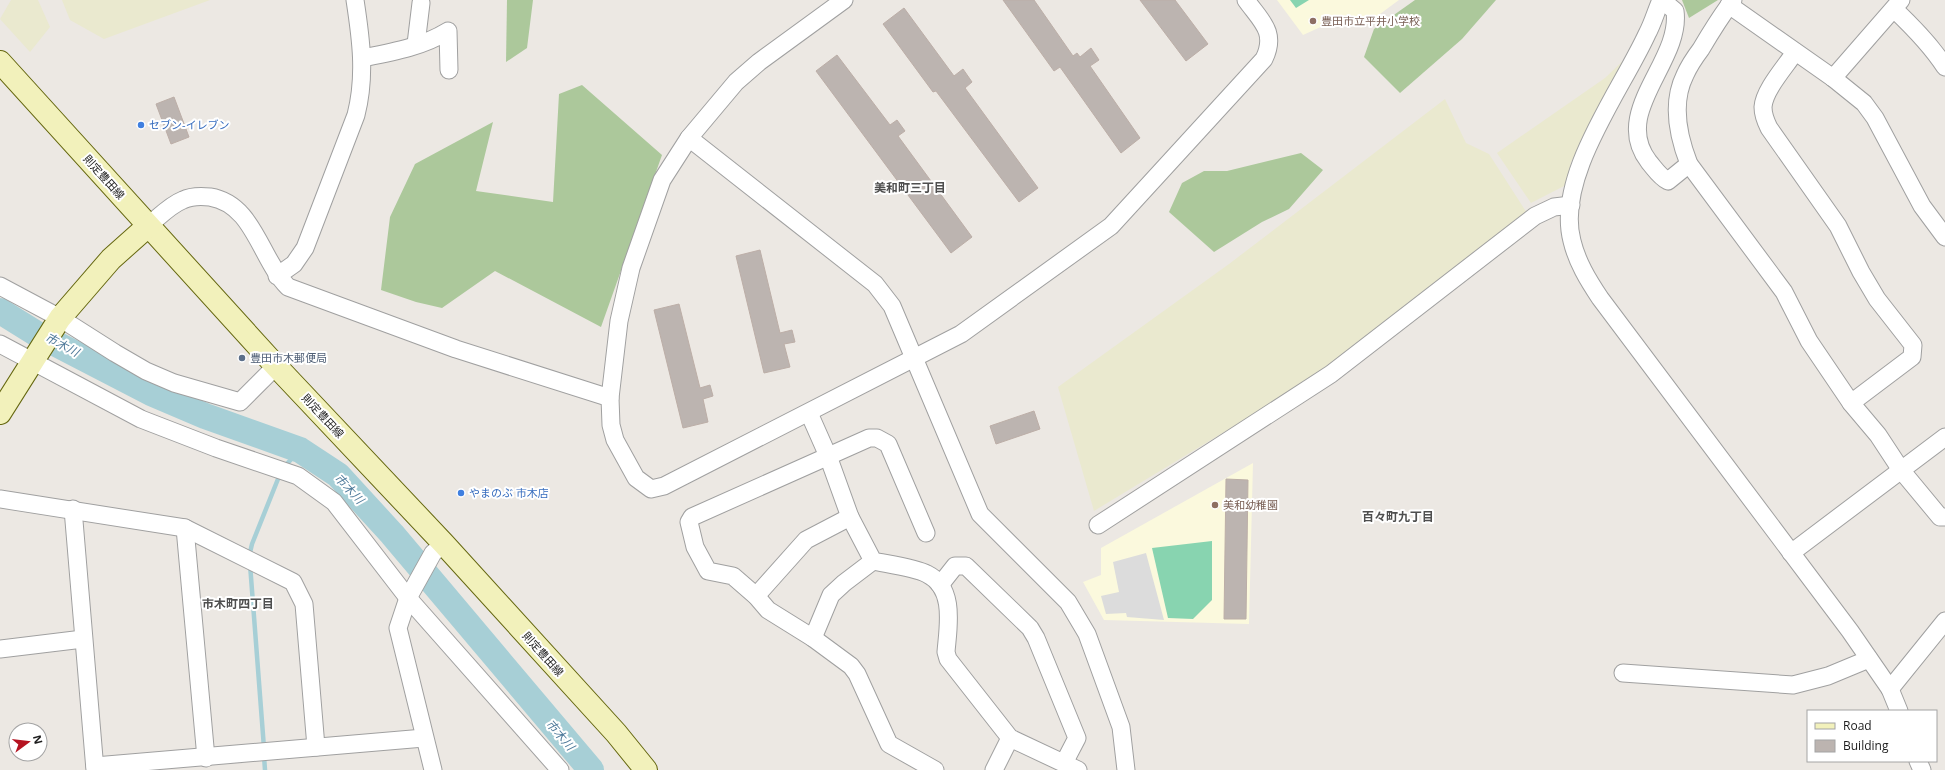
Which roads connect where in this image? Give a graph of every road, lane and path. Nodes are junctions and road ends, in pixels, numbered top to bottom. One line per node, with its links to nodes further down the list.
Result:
1 (355, 0): 10 (street)
2 (844, 0): 15 (street)
3 (1246, 0): 24 (street)
4 (1661, 0): 16 (street); 17 (street)
5 (421, 3): 8 (street)
6 (1731, 3): 9 (street); 16 (street)
7 (1897, 4): 12 (street); 14 (street)
8 (416, 44): 10 (street); 13 (street)
9 (1795, 52): 14 (street); 28 (street)
10 (362, 58): 20 (street)
11 (0, 62): 18 (main road, 則定豊田線)
12 (1945, 68)
13 (449, 70)
14 (1833, 78): 19 (street)
15 (689, 138): 24 (street); 27 (street)
16 (1690, 164): 28 (street)
17 (1571, 205): 38 (street); 42 (street)
18 (148, 226): 20 (street); 22 (main road); 26 (main road, 則定豊田線)
19 (1945, 238)
20 (278, 276): 27 (street)
21 (0, 286): 22 (street)
22 (60, 318): 25 (main road); 26 (street)
23 (0, 344): 25 (street)
24 (915, 359): 30 (street); 66 (street)
25 (32, 362): 29 (main road); 46 (street)
26 (276, 366): 41 (main road, 則定豊田線)
27 (610, 398): 30 (street)
28 (1851, 403): 33 (street)
29 (0, 413)
30 (809, 413): 32 (street)
31 (1945, 437): 33 (street)
32 (828, 456): 36 (street); 40 (street); 45 (street)
33 (1901, 470): 37 (street); 42 (street)
34 (0, 499): 35 (street)
35 (72, 509): 39 (street); 49 (street)
36 (850, 517): 43 (street); 45 (street)
37 (1945, 517)
38 (1098, 525)
39 (186, 528): 57 (street); 58 (street)
40 (926, 534)
41 (439, 549): 46 (street); 63 (main road, 則定豊田線)
42 (1791, 553): 51 (street)
43 (873, 561): 44 (street); 48 (street)
44 (940, 585): 56 (street); 59 (street)
45 (756, 596): 48 (street)
46 (408, 598): 55 (street); 62 (street)
47 (1945, 621): 53 (street)
48 (813, 638): 64 (street)
49 (83, 639): 50 (street); 60 (street)
50 (0, 649)
51 (1869, 659): 52 (street); 53 (street)
52 (1623, 673)
53 (1890, 689): 54 (street)
54 (1899, 710)
55 (424, 738): 57 (street); 61 (street)
56 (1010, 738): 59 (street); 65 (street)
57 (316, 747): 58 (street)
58 (206, 758): 60 (street)
59 (1071, 767)
60 (95, 768)
61 (433, 770)
62 (560, 770)
63 (646, 770)
64 (935, 770)
65 (994, 770)
66 (1126, 770)

